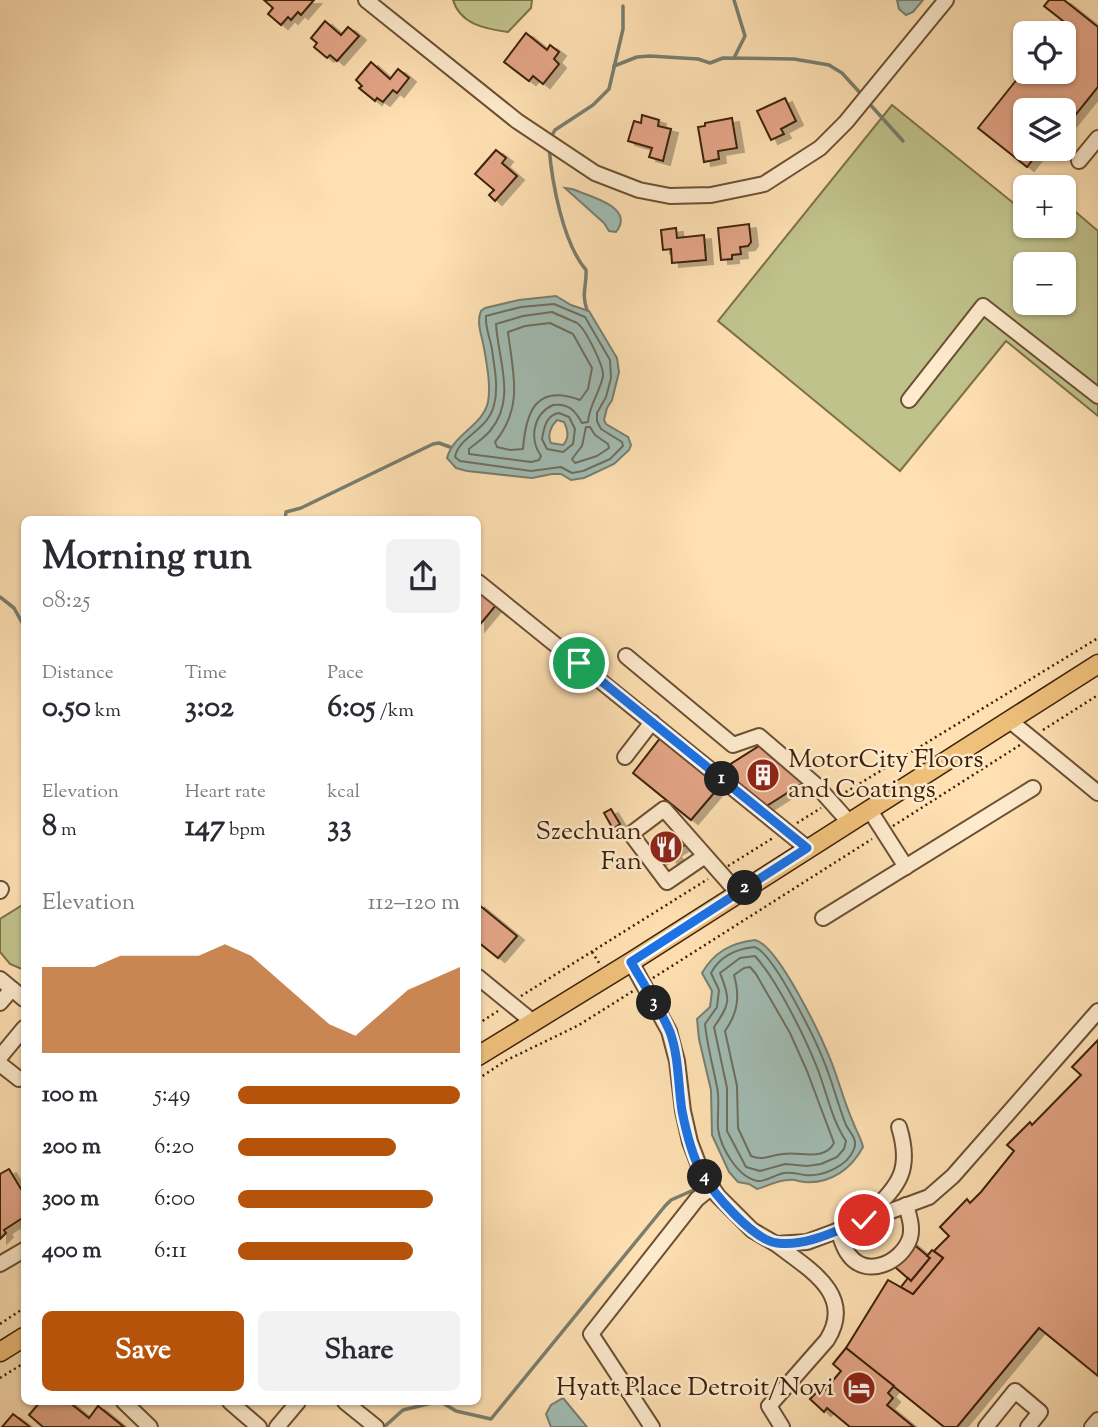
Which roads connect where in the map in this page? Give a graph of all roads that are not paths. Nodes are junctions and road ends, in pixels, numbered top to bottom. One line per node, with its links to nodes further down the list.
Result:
1 (366, 0): 2 (street)
2 (946, 0)
3 (1098, 138): 4 (street)
4 (1079, 161)
5 (1098, 396): 6 (street)
6 (909, 400)
7 (481, 584): 11 (street)
8 (626, 656): 16 (street)
9 (1098, 664): 10 (main road)
10 (1009, 720): 14 (street); 15 (main road)
11 (652, 722): 12 (street); 17 (street)
12 (625, 757)
13 (1033, 788): 19 (street)
14 (1098, 793)
15 (869, 809): 16 (main road); 19 (street)
16 (849, 822): 17 (main road)
17 (807, 848): 20 (main road)
18 (705, 856): 18 (street); 20 (street)
19 (906, 867): 21 (street)
20 (738, 893): 22 (main road)
21 (823, 918)
22 (631, 962): 29 (main road); 36 (street)
23 (0, 979): 25 (street)
24 (481, 979): 29 (street)
25 (12, 989): 26 (street); 27 (street)
26 (21, 996)
27 (0, 1003)
28 (1098, 1011): 37 (street)
29 (533, 1022): 31 (main road)
30 (21, 1032): 32 (street)
31 (481, 1054)
32 (0, 1057)
33 (0, 1064): 34 (street)
34 (21, 1079)
35 (899, 1127): 38 (street)
36 (712, 1187): 40 (street); 54 (street)
37 (906, 1205): 38 (street); 39 (street)
38 (864, 1220): 39 (street)
39 (838, 1230): 40 (street)
40 (776, 1244): 55 (street)
41 (21, 1252): 42 (street)
42 (0, 1264)
43 (21, 1340): 44 (main road)
44 (0, 1352)
45 (127, 1405): 50 (street)
46 (233, 1405): 51 (street)
47 (296, 1405): 52 (street)
48 (349, 1405): 53 (street)
49 (1098, 1420): 58 (street)
50 (150, 1427)
51 (259, 1427)
52 (277, 1427)
53 (376, 1427)
54 (652, 1427)
55 (782, 1427)
56 (986, 1427): 57 (street)
57 (1028, 1427)
58 (1092, 1427)

